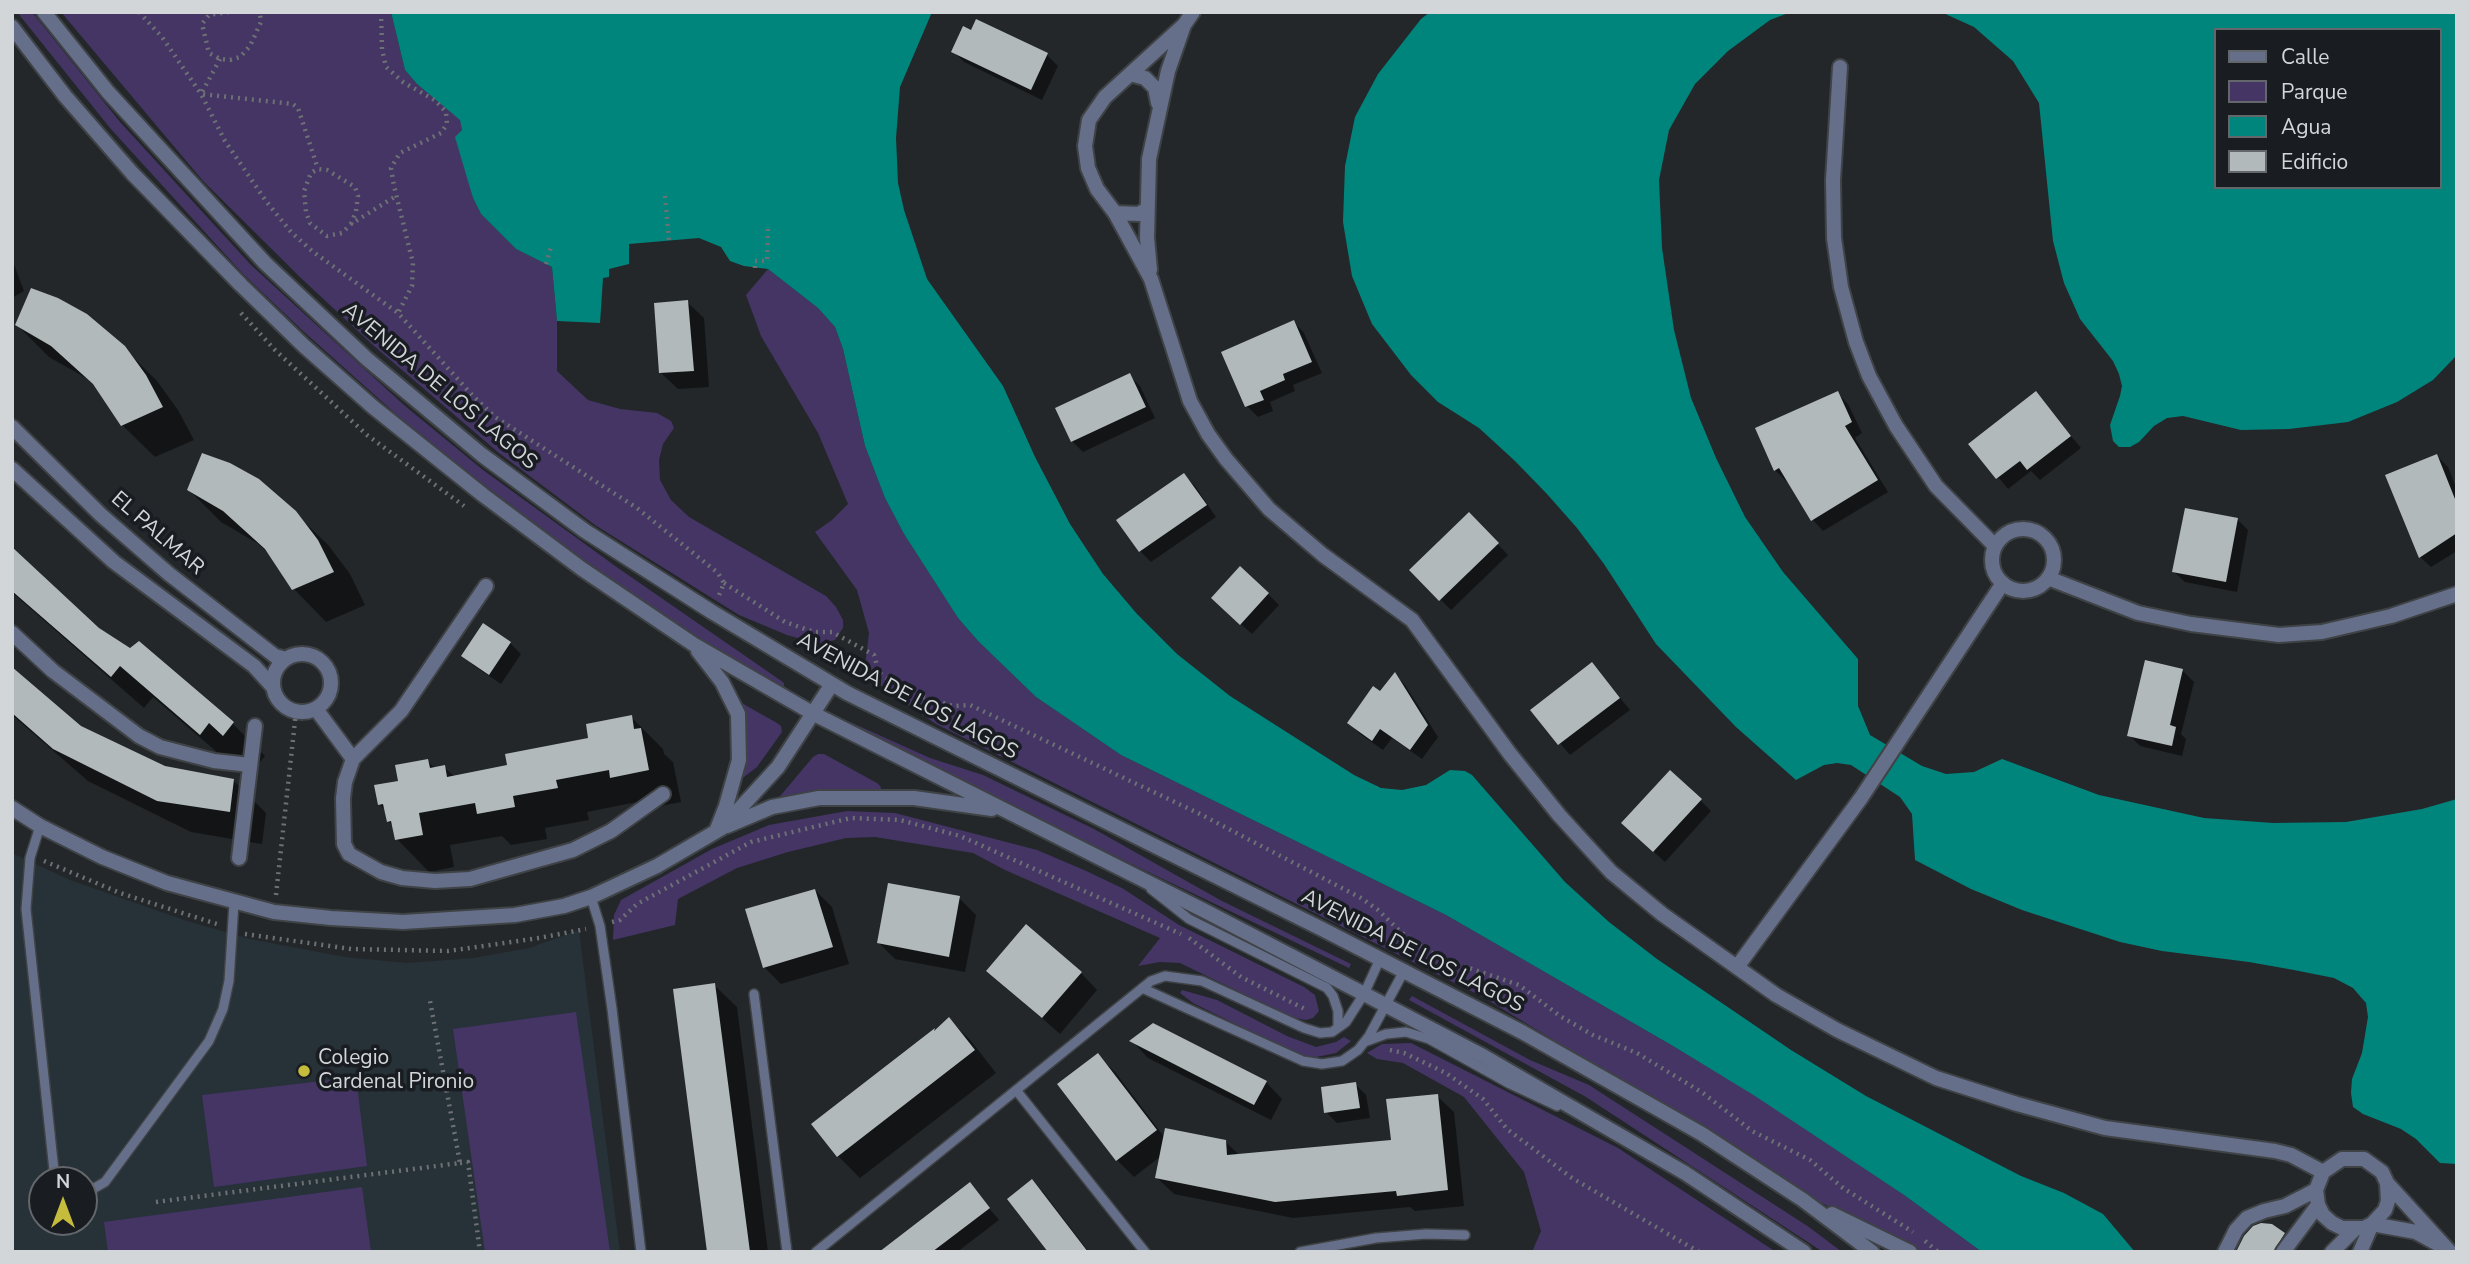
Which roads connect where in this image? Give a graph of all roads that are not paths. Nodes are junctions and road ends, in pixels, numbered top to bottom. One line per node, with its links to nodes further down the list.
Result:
1 (44, 12): 23 (street, AVENIDA DE LOS LAGOS)
2 (1192, 12): 3 (street)
3 (1184, 25): 6 (street); 7 (street)
4 (12, 27): 21 (street)
5 (1840, 67): 15 (street)
6 (1130, 74): 7 (street); 9 (street)
7 (1159, 108): 8 (street)
8 (1147, 209): 9 (street); 10 (street)
9 (1115, 213): 10 (street)
10 (1151, 279): 40 (street)
11 (12, 426): 13 (street, EL PALMAR)
12 (12, 469): 14 (street, EL PALMAR)
13 (101, 515): 14 (street); 22 (street, EL PALMAR)
14 (86, 537): 24 (street, EL PALMAR)
15 (1995, 545): 16 (street); 17 (street)
16 (2048, 579): 17 (street); 19 (street)
17 (2003, 583): 40 (street)
18 (486, 586): 28 (street)
19 (2457, 594)
20 (12, 632): 29 (street)
21 (693, 644): 26 (street); 34 (street)
22 (286, 659): 24 (street); 25 (street, EL PALMAR)
23 (832, 684): 26 (street); 39 (street, AVENIDA DE LOS LAGOS)
24 (273, 687): 25 (street, EL PALMAR)
25 (316, 709): 28 (street)
26 (814, 714): 32 (street); 34 (street)
27 (255, 726): 29 (street)
28 (353, 759): 30 (street)
29 (250, 765): 35 (street)
30 (663, 794)
31 (12, 808): 33 (street)
32 (1005, 811): 34 (street); 36 (street)
33 (40, 826): 38 (street); 50 (lane)
34 (719, 830): 37 (street)
35 (239, 858)
36 (1131, 873): 44 (street); 46 (lane)
37 (591, 898): 38 (street); 60 (lane)
38 (234, 903): 53 (lane)
39 (1380, 959): 41 (street, AVENIDA DE LOS LAGOS); 44 (lane)
40 (1737, 967): 51 (street)
41 (1404, 971): 45 (lane); 55 (street, AVENIDA DE LOS LAGOS)
42 (1142, 988): 46 (lane); 47 (lane); 48 (lane)
43 (754, 994): 61 (lane)
44 (1364, 994): 45 (street); 46 (lane)
45 (1385, 1004): 47 (lane); 49 (street)
46 (1338, 1027)
47 (1365, 1041): 49 (lane)
48 (1016, 1090): 62 (lane); 63 (lane)
49 (1621, 1136): 65 (street)
50 (53, 1166)
51 (2323, 1172): 52 (street); 54 (street)
52 (2387, 1183): 56 (street); 59 (street)
53 (98, 1186)
54 (2317, 1197): 57 (street); 68 (street); 69 (street)
55 (1803, 1200): 66 (street, AVENIDA DE LOS LAGOS); 67 (street)
56 (2372, 1224): 57 (street); 59 (street); 71 (street)
57 (2354, 1230): 70 (street)
58 (1465, 1235): 64 (lane)
59 (2448, 1250)
60 (641, 1252)
61 (787, 1252)
62 (816, 1252)
63 (1145, 1252)
64 (1300, 1252)
65 (1804, 1252)
66 (1872, 1252)
67 (1910, 1252)
68 (2225, 1252)
69 (2283, 1252)
70 (2332, 1252)
71 (2360, 1252)

